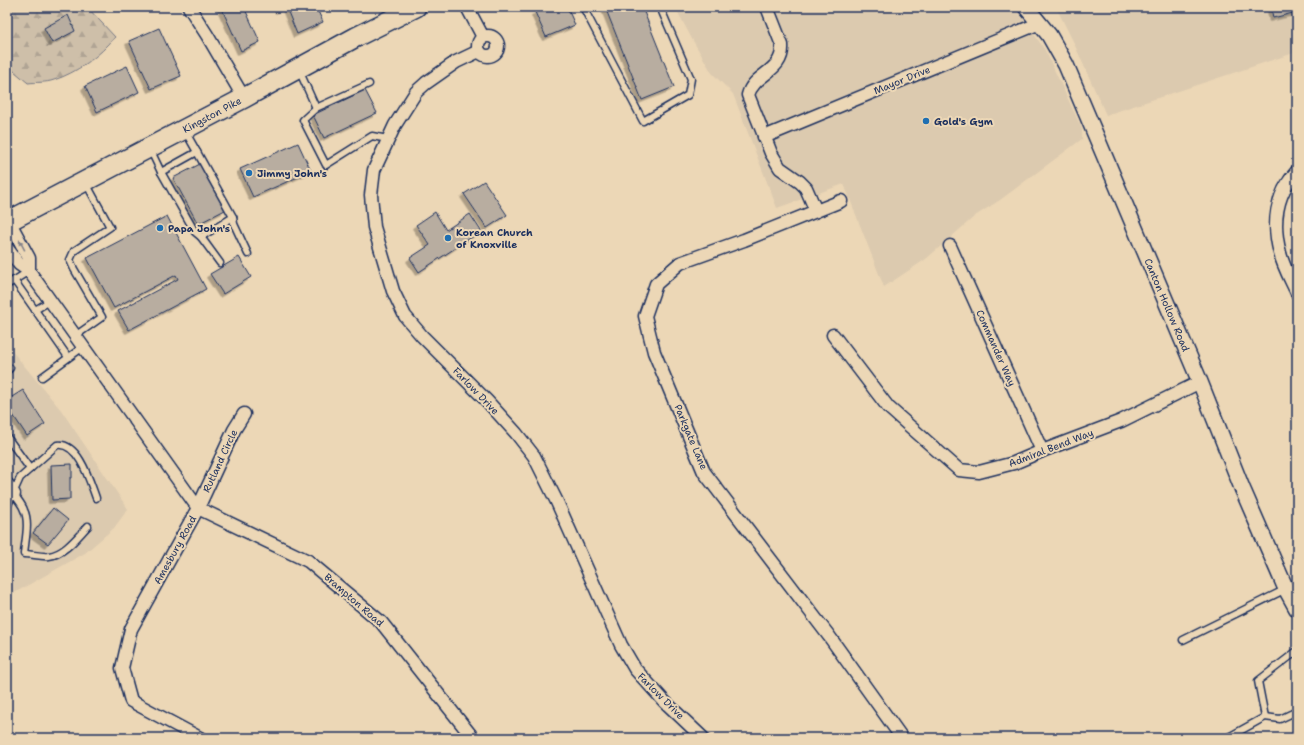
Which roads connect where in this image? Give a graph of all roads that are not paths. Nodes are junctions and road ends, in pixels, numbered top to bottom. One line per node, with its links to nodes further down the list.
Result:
1 (189, 7): 13 (street)
2 (416, 7): 11 (main road, Kingston Pike)
3 (468, 7): 9 (street)
4 (583, 7): 5 (lane)
5 (660, 7)
6 (767, 7): 16 (street)
7 (1026, 7): 8 (street, Canton Hollow Road)
8 (1040, 23): 16 (street, Mayor Drive); 43 (street, Canton Hollow Road)
9 (483, 38): 10 (street); 10 (street)
10 (479, 51): 17 (street, Farlow Drive)
11 (298, 69): 13 (main road, Kingston Pike); 14 (lane)
12 (369, 84): 14 (lane)
13 (244, 98): 15 (main road, Kingston Pike)
14 (316, 108): 17 (lane)
15 (184, 130): 18 (main road, Kingston Pike); 19 (lane)
16 (764, 137): 24 (street)
17 (388, 139): 62 (street, Farlow Drive)
18 (149, 147): 21 (lane); 22 (main road, Kingston Pike)
19 (197, 152): 21 (lane); 25 (lane)
20 (1297, 171): 35 (street)
21 (161, 172): 27 (lane)
22 (85, 181): 26 (main road, Kingston Pike); 39 (lane)
23 (841, 201): 24 (street, Parkgate Lane)
24 (816, 211): 63 (street, Parkgate Lane)
25 (233, 217): 27 (lane); 30 (lane)
26 (8, 221): 32 (street, Amesbury Road, one-way to 26)
27 (201, 237): 31 (lane)
28 (950, 246): 46 (street, Commander Way)
29 (7, 248): 32 (street, Amesbury Road)
30 (248, 254)
31 (220, 263)
32 (29, 271): 33 (lane); 36 (street, Amesbury Road)
33 (14, 280): 34 (lane); 37 (lane)
34 (7, 285)
35 (1297, 293)
36 (50, 301): 37 (lane); 39 (street, Amesbury Road)
37 (36, 310): 41 (lane)
38 (833, 335): 46 (street, Admiral Bend Way)
39 (74, 336): 40 (street, Amesbury Road)
40 (83, 347): 41 (lane); 52 (street, Amesbury Road)
41 (68, 357): 42 (lane)
42 (42, 377)
43 (1200, 382): 46 (street, Admiral Bend Way); 54 (street, Canton Hollow Road)
44 (244, 414): 52 (street, Rutland Circle)
45 (7, 437): 47 (lane)
46 (1042, 451)
47 (30, 469): 49 (lane); 50 (lane)
48 (7, 484): 49 (street)
49 (14, 494): 51 (lane); 53 (lane)
50 (96, 498)
51 (7, 507)
52 (198, 508): 60 (street, Amesbury Road); 61 (street, Brampton Road)
53 (88, 526)
54 (1286, 589): 55 (street, Canton Hollow Road); 56 (lane)
55 (1297, 609)
56 (1182, 640)
57 (1297, 651): 59 (lane)
58 (1297, 711): 59 (lane)
59 (1265, 717): 64 (lane)
60 (200, 738)
61 (473, 738)
62 (703, 738)
63 (902, 738)
64 (1227, 738)

